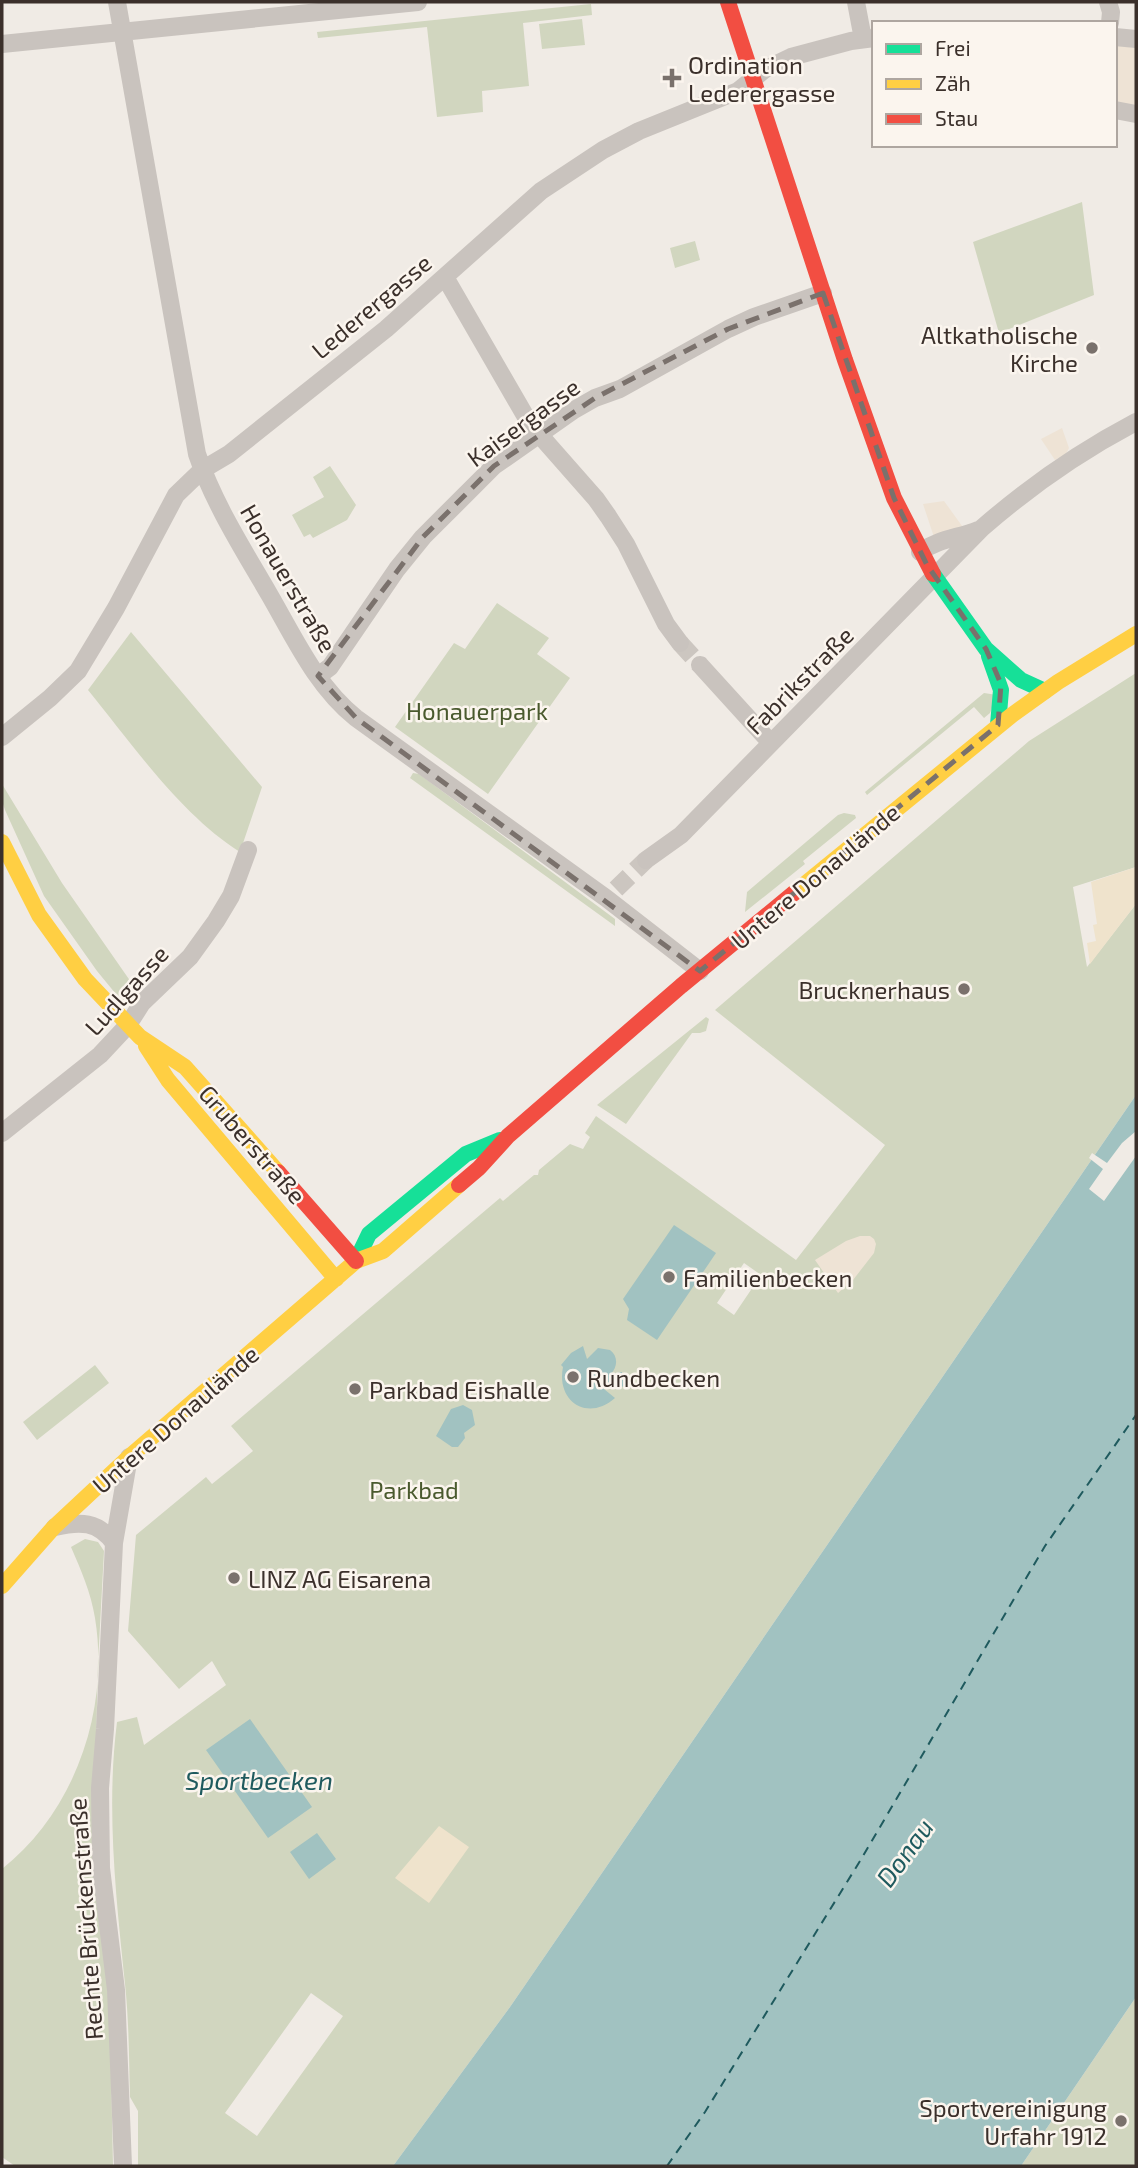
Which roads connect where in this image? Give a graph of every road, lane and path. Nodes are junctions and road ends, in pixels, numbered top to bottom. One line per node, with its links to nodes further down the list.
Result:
1 (117, 2): 7 (street, Honauerstraße)
2 (418, 2): 7 (street)
3 (728, 2): 12 (main road)
4 (856, 2): 9 (street)
5 (1108, 2): 6 (street)
6 (1110, 21)
7 (120, 32): 11 (street); 19 (street, Honauerstraße)
8 (1117, 37): 10 (street)
9 (868, 38): 12 (street, Lederergasse)
10 (1136, 40)
11 (2, 44)
12 (752, 79): 15 (street, Lederergasse); 16 (main road)
13 (1117, 110): 14 (street)
14 (1136, 114)
15 (445, 277): 18 (street); 19 (street, Lederergasse)
16 (823, 293): 18 (street, Kaisergasse); 21 (main road)
17 (1136, 422): 20 (street, Fabrikstraße)
18 (539, 435): 24 (street); 27 (street, Kaisergasse)
19 (202, 470): 27 (street, Honauerstraße); 30 (street, Lederergasse)
20 (982, 528): 21 (street, Fabrikstraße); 22 (street, Fabrikstraße)
21 (920, 552): 22 (main road)
22 (935, 578): 25 (main road); 31 (street, Fabrikstraße)
23 (1136, 634): 28 (main road, Untere Donaulände)
24 (680, 643)
25 (986, 649): 28 (main road); 29 (main road)
26 (699, 665): 31 (street)
27 (318, 676): 35 (street, Honauerstraße)
28 (1045, 691): 29 (main road, Untere Donaulände)
29 (998, 726): 35 (main road, Untere Donaulände)
30 (2, 737)
31 (771, 743): 34 (street, Fabrikstraße)
32 (2, 842): 36 (main road, Gruberstraße)
33 (248, 850): 36 (street, Ludlgasse)
34 (646, 860)
35 (700, 971): 38 (main road, Untere Donaulände)
36 (134, 1031): 37 (street, Ludlgasse); 38 (main road, Gruberstraße); 39 (main road, Gruberstraße)
37 (2, 1133)
38 (356, 1261): 39 (main road, Untere Donaulände)
39 (336, 1279): 40 (main road, Untere Donaulände)
40 (129, 1457): 41 (main road, Untere Donaulände); 42 (street, Rechte Brückenstraße)
41 (54, 1527): 42 (street); 43 (main road, Untere Donaulände)
42 (114, 1543): 44 (street, Rechte Brückenstraße)
43 (2, 1586)
44 (123, 2166)

